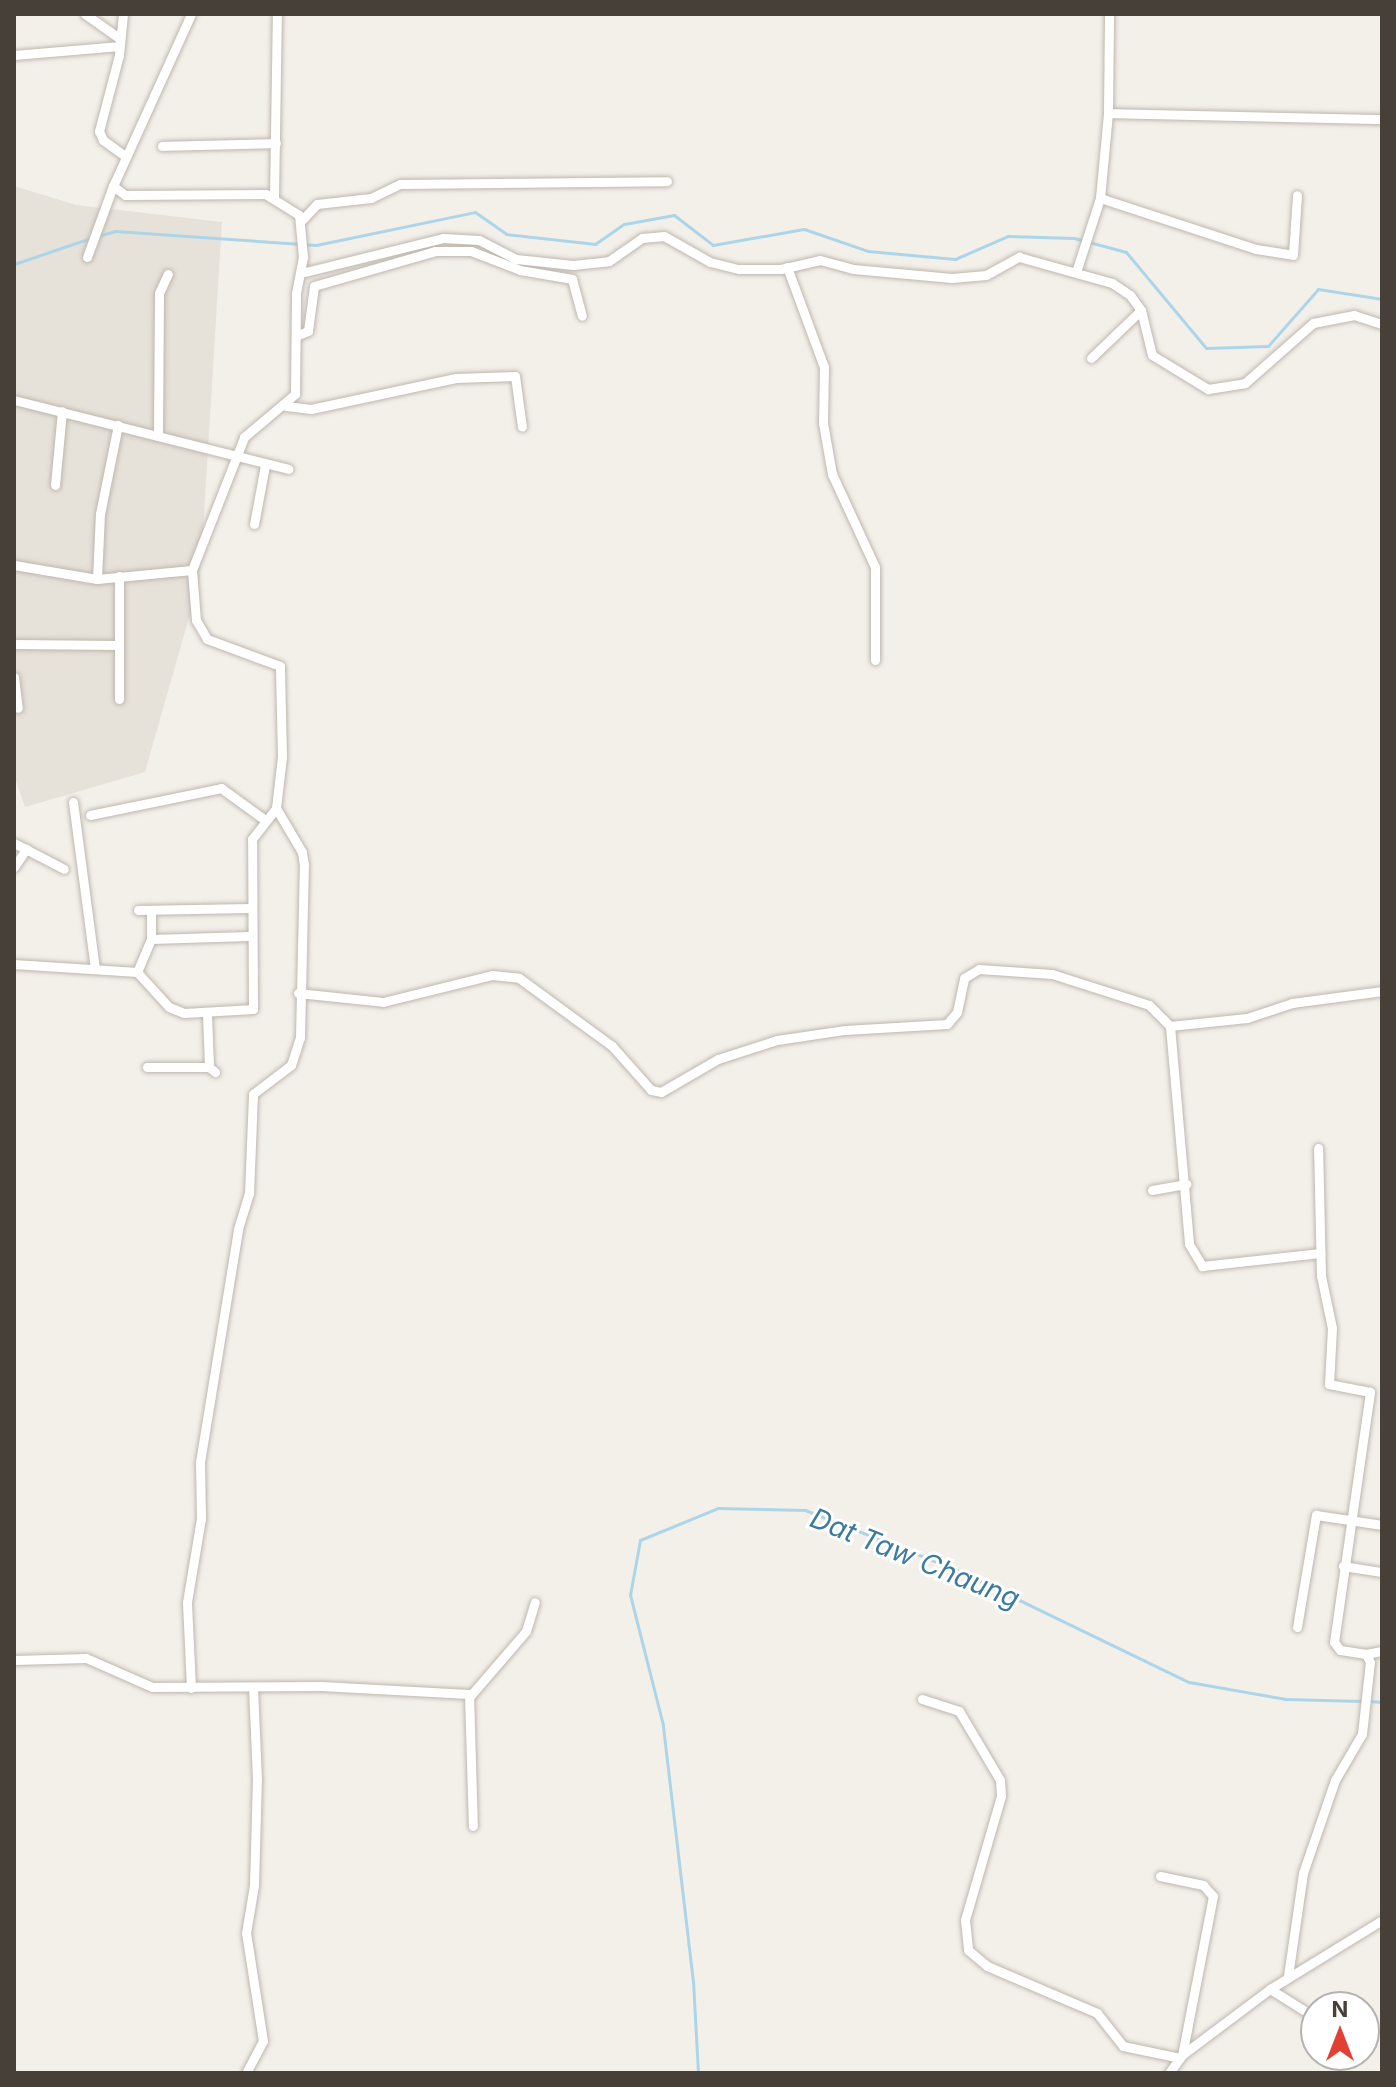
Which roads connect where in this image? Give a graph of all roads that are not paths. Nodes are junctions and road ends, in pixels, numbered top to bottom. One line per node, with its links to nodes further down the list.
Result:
1 (85, 14): 6 (street)
2 (123, 14): 6 (street)
3 (191, 14): 12 (street)
4 (277, 14): 10 (street)
5 (1109, 14): 8 (street)
6 (120, 42): 7 (street); 12 (street)
7 (14, 55)
8 (1108, 113): 9 (street); 17 (street)
9 (1382, 119)
10 (276, 143): 11 (street); 15 (street)
11 (162, 146)
12 (125, 156): 14 (street)
13 (667, 181): 18 (street)
14 (113, 186): 15 (street); 19 (street)
15 (275, 194): 18 (street)
16 (1297, 195): 17 (street)
17 (1100, 198): 21 (street)
18 (302, 220): 22 (street)
19 (87, 257)
20 (787, 267): 21 (street); 22 (street); 46 (street)
21 (1076, 272): 24 (street)
22 (301, 273): 27 (street)
23 (168, 274): 34 (street)
24 (1141, 310): 26 (street); 28 (street)
25 (582, 316): 27 (street)
26 (1382, 324)
27 (298, 335): 30 (street)
28 (1091, 358)
29 (14, 400): 31 (street)
30 (286, 406): 33 (street); 35 (street)
31 (62, 411): 32 (street); 38 (street)
32 (118, 425): 34 (street); 43 (street)
33 (522, 427)
34 (158, 436): 35 (street)
35 (236, 459): 36 (street); 41 (street)
36 (265, 465): 37 (street); 39 (street)
37 (288, 469)
38 (55, 485)
39 (254, 524)
40 (14, 565): 43 (street)
41 (192, 570): 42 (street); 51 (street)
42 (119, 576): 43 (street); 45 (street)
43 (97, 579)
44 (14, 644): 45 (street)
45 (119, 645): 48 (street)
46 (875, 660)
47 (14, 677): 49 (street)
48 (119, 699)
49 (18, 708)
50 (73, 802): 64 (street)
51 (276, 808): 53 (street); 67 (street)
52 (90, 815): 53 (street)
53 (265, 820): 58 (street)
54 (14, 843): 55 (street)
55 (26, 849): 56 (street); 57 (street)
56 (14, 867)
57 (64, 869)
58 (250, 908): 60 (street); 61 (street)
59 (138, 910): 60 (street)
60 (151, 910): 62 (street)
61 (249, 936): 62 (street); 68 (street)
62 (151, 939): 65 (street)
63 (14, 964): 64 (street)
64 (95, 969): 65 (street)
65 (137, 972): 68 (street)
66 (1382, 991): 69 (street)
67 (298, 993): 69 (street); 85 (street)
68 (207, 1014): 70 (street)
69 (1170, 1026): 72 (street)
70 (147, 1067)
71 (1318, 1148): 74 (street)
72 (1186, 1184): 73 (street); 74 (street)
73 (1152, 1190)
74 (1320, 1253): 75 (street)
75 (1351, 1520): 76 (street); 77 (street); 80 (street)
76 (1382, 1525)
77 (1343, 1566): 78 (street); 82 (street)
78 (1382, 1572)
79 (535, 1602): 86 (street)
80 (1297, 1627)
81 (1382, 1651): 82 (street)
82 (1366, 1654): 91 (street)
83 (14, 1660): 85 (street)
84 (253, 1687): 85 (street); 86 (street); 95 (street)
85 (191, 1688)
86 (471, 1695): 88 (street)
87 (922, 1699): 94 (street)
88 (473, 1826)
89 (1160, 1876): 94 (street)
90 (1382, 1920): 91 (street)
91 (1288, 1976): 92 (street)
92 (1270, 1989): 93 (street); 94 (street)
93 (1300, 2008)
94 (1181, 2057): 96 (street)
95 (246, 2073)
96 (1169, 2073)

